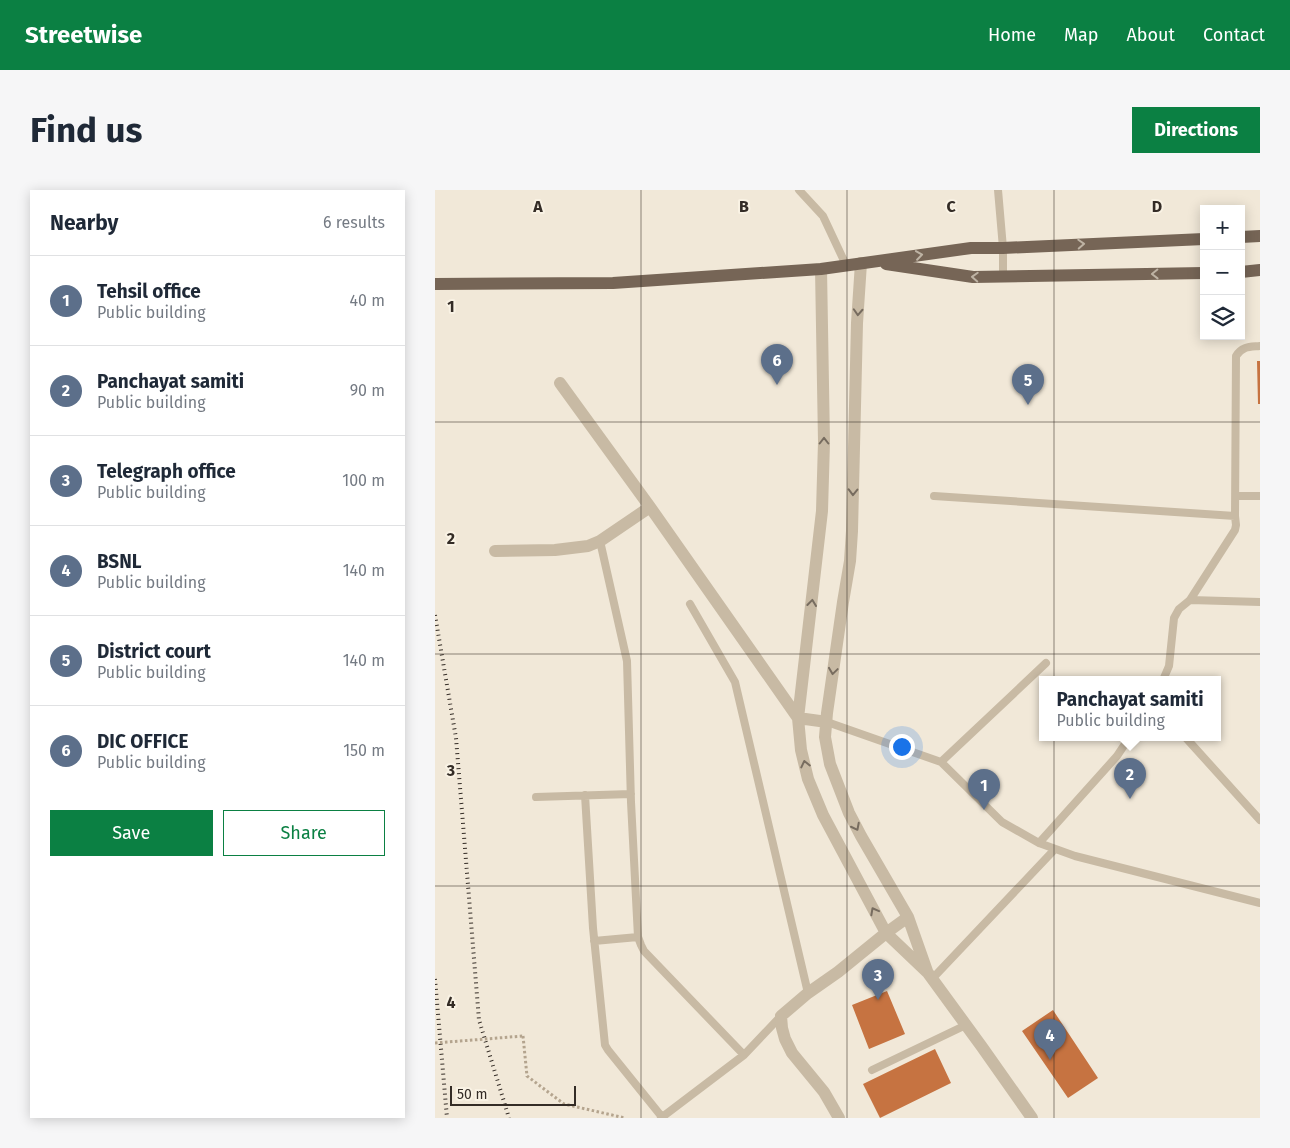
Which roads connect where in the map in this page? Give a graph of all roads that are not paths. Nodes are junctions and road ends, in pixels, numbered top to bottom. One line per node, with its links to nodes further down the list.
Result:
1 (799, 190): 8 (lane)
2 (998, 190): 6 (lane)
3 (1260, 236): 4 (main road)
4 (1245, 237)
5 (1200, 239): 6 (main road, one-way to 5)
6 (1003, 248): 7 (main road, one-way to 6); 13 (lane)
7 (866, 263): 8 (main road); 13 (main road, one-way to 7); 30 (street, one-way to 30)
8 (846, 265): 9 (main road)
9 (821, 269): 14 (main road); 29 (street, one-way to 9)
10 (1260, 270): 11 (main road)
11 (1245, 272)
12 (1200, 273): 13 (main road, one-way to 13)
13 (1003, 277)
14 (435, 284)
15 (1260, 346): 18 (lane)
16 (560, 383): 20 (street)
17 (934, 496): 21 (lane)
18 (1236, 496): 19 (lane); 21 (lane)
19 (1260, 496)
20 (650, 507): 22 (street); 29 (street)
21 (1235, 516): 24 (lane)
22 (600, 541): 23 (street); 34 (lane)
23 (495, 550)
24 (1190, 600): 25 (lane); 28 (lane)
25 (1260, 602)
26 (691, 604): 46 (lane)
27 (1046, 663): 33 (lane)
28 (1165, 676)
29 (798, 718): 30 (street); 42 (street, one-way to 29)
30 (827, 722): 33 (lane); 41 (street, one-way to 41)
31 (1127, 741): 38 (lane)
32 (1189, 741): 37 (lane)
33 (941, 762): 38 (lane)
34 (631, 794): 35 (lane); 43 (lane)
35 (585, 795): 36 (lane); 44 (lane)
36 (536, 797)
37 (1260, 820)
38 (1039, 843): 39 (lane)
39 (1055, 850): 40 (lane); 45 (lane)
40 (1260, 902)
41 (908, 918): 42 (street); 45 (street)
42 (886, 933): 45 (street); 46 (street)
43 (638, 937): 44 (lane); 49 (lane)
44 (594, 942): 51 (lane)
45 (930, 976): 48 (street)
46 (808, 993): 47 (street)
47 (781, 1016): 49 (lane); 52 (street)
48 (966, 1025): 50 (lane); 53 (street)
49 (744, 1054): 51 (lane)
50 (872, 1070)
51 (662, 1118)
52 (839, 1118)
53 (1032, 1118)

